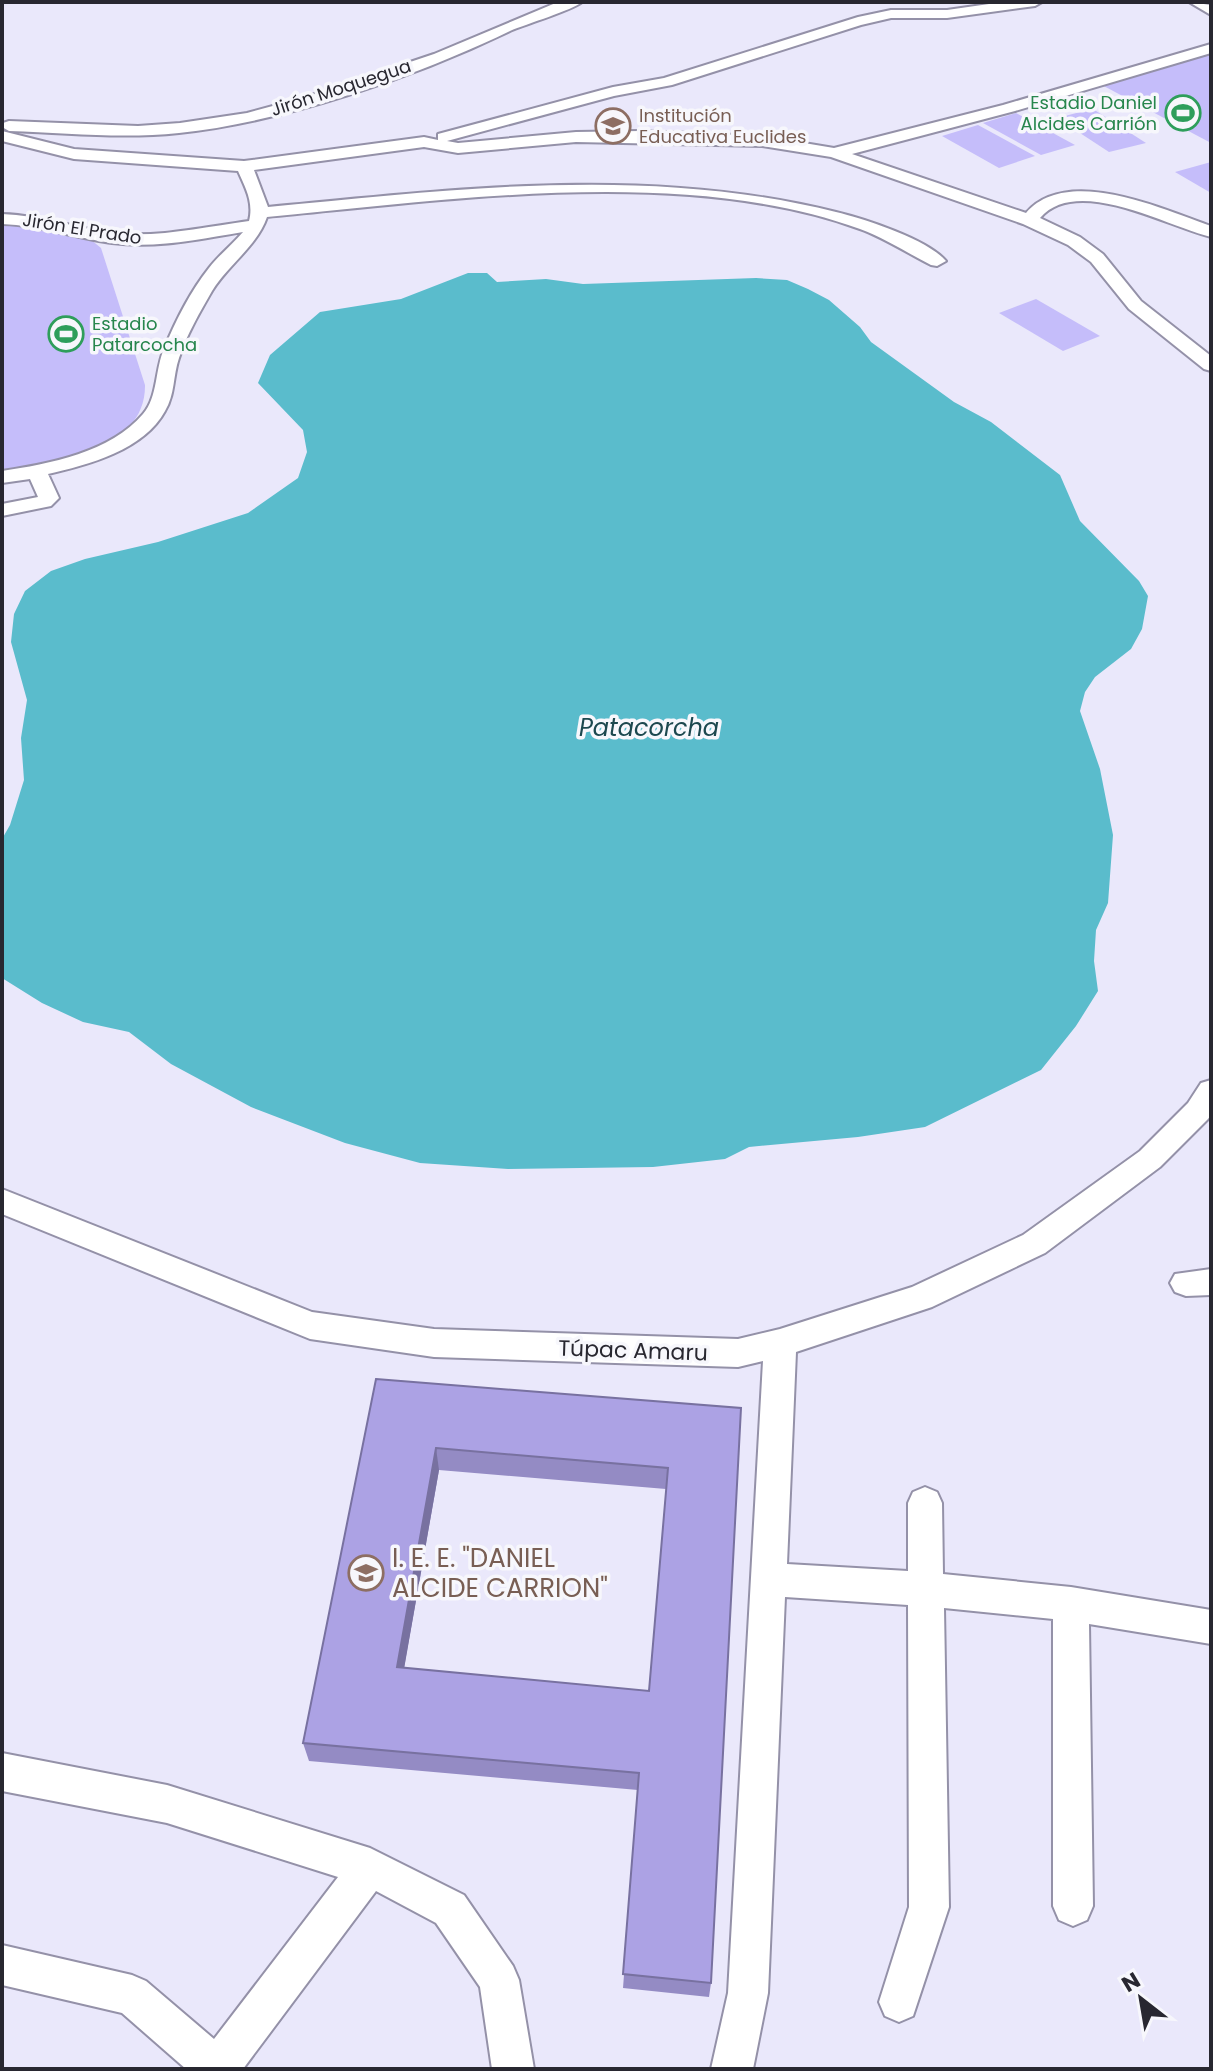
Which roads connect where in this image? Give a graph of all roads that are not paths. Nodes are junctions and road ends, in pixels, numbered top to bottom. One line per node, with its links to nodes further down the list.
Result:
1 (1035, 2): 8 (street)
2 (1196, 2): 4 (street)
3 (568, 3): 6 (street, Jirón Moquegua)
4 (1211, 11)
5 (1211, 48): 9 (street)
6 (2, 126)
7 (2, 136): 10 (street)
8 (424, 142): 9 (street); 10 (street)
9 (834, 153): 13 (street)
10 (244, 166): 12 (street)
11 (2, 219): 12 (street, Jirón El Prado)
12 (258, 219): 15 (street, Jirón El Prado); 17 (street)
13 (1029, 220): 14 (street); 16 (street)
14 (1211, 232)
15 (937, 261)
16 (1211, 365)
17 (37, 472): 18 (street); 19 (street)
18 (2, 477)
19 (2, 510)
20 (1211, 1091): 22 (street, Túpac Amaru)
21 (2, 1201): 22 (street, Túpac Amaru)
22 (780, 1343): 24 (street)
23 (925, 1503): 25 (street)
24 (768, 1579): 25 (street); 35 (street)
25 (926, 1589): 26 (street); 32 (street)
26 (1071, 1604): 27 (street); 30 (street)
27 (1211, 1627)
28 (2, 1772): 29 (street)
29 (370, 1867): 33 (street); 34 (street)
30 (1073, 1906)
31 (2, 1965): 33 (street)
32 (899, 2002)
33 (217, 2069)
34 (513, 2069)
35 (732, 2069)

